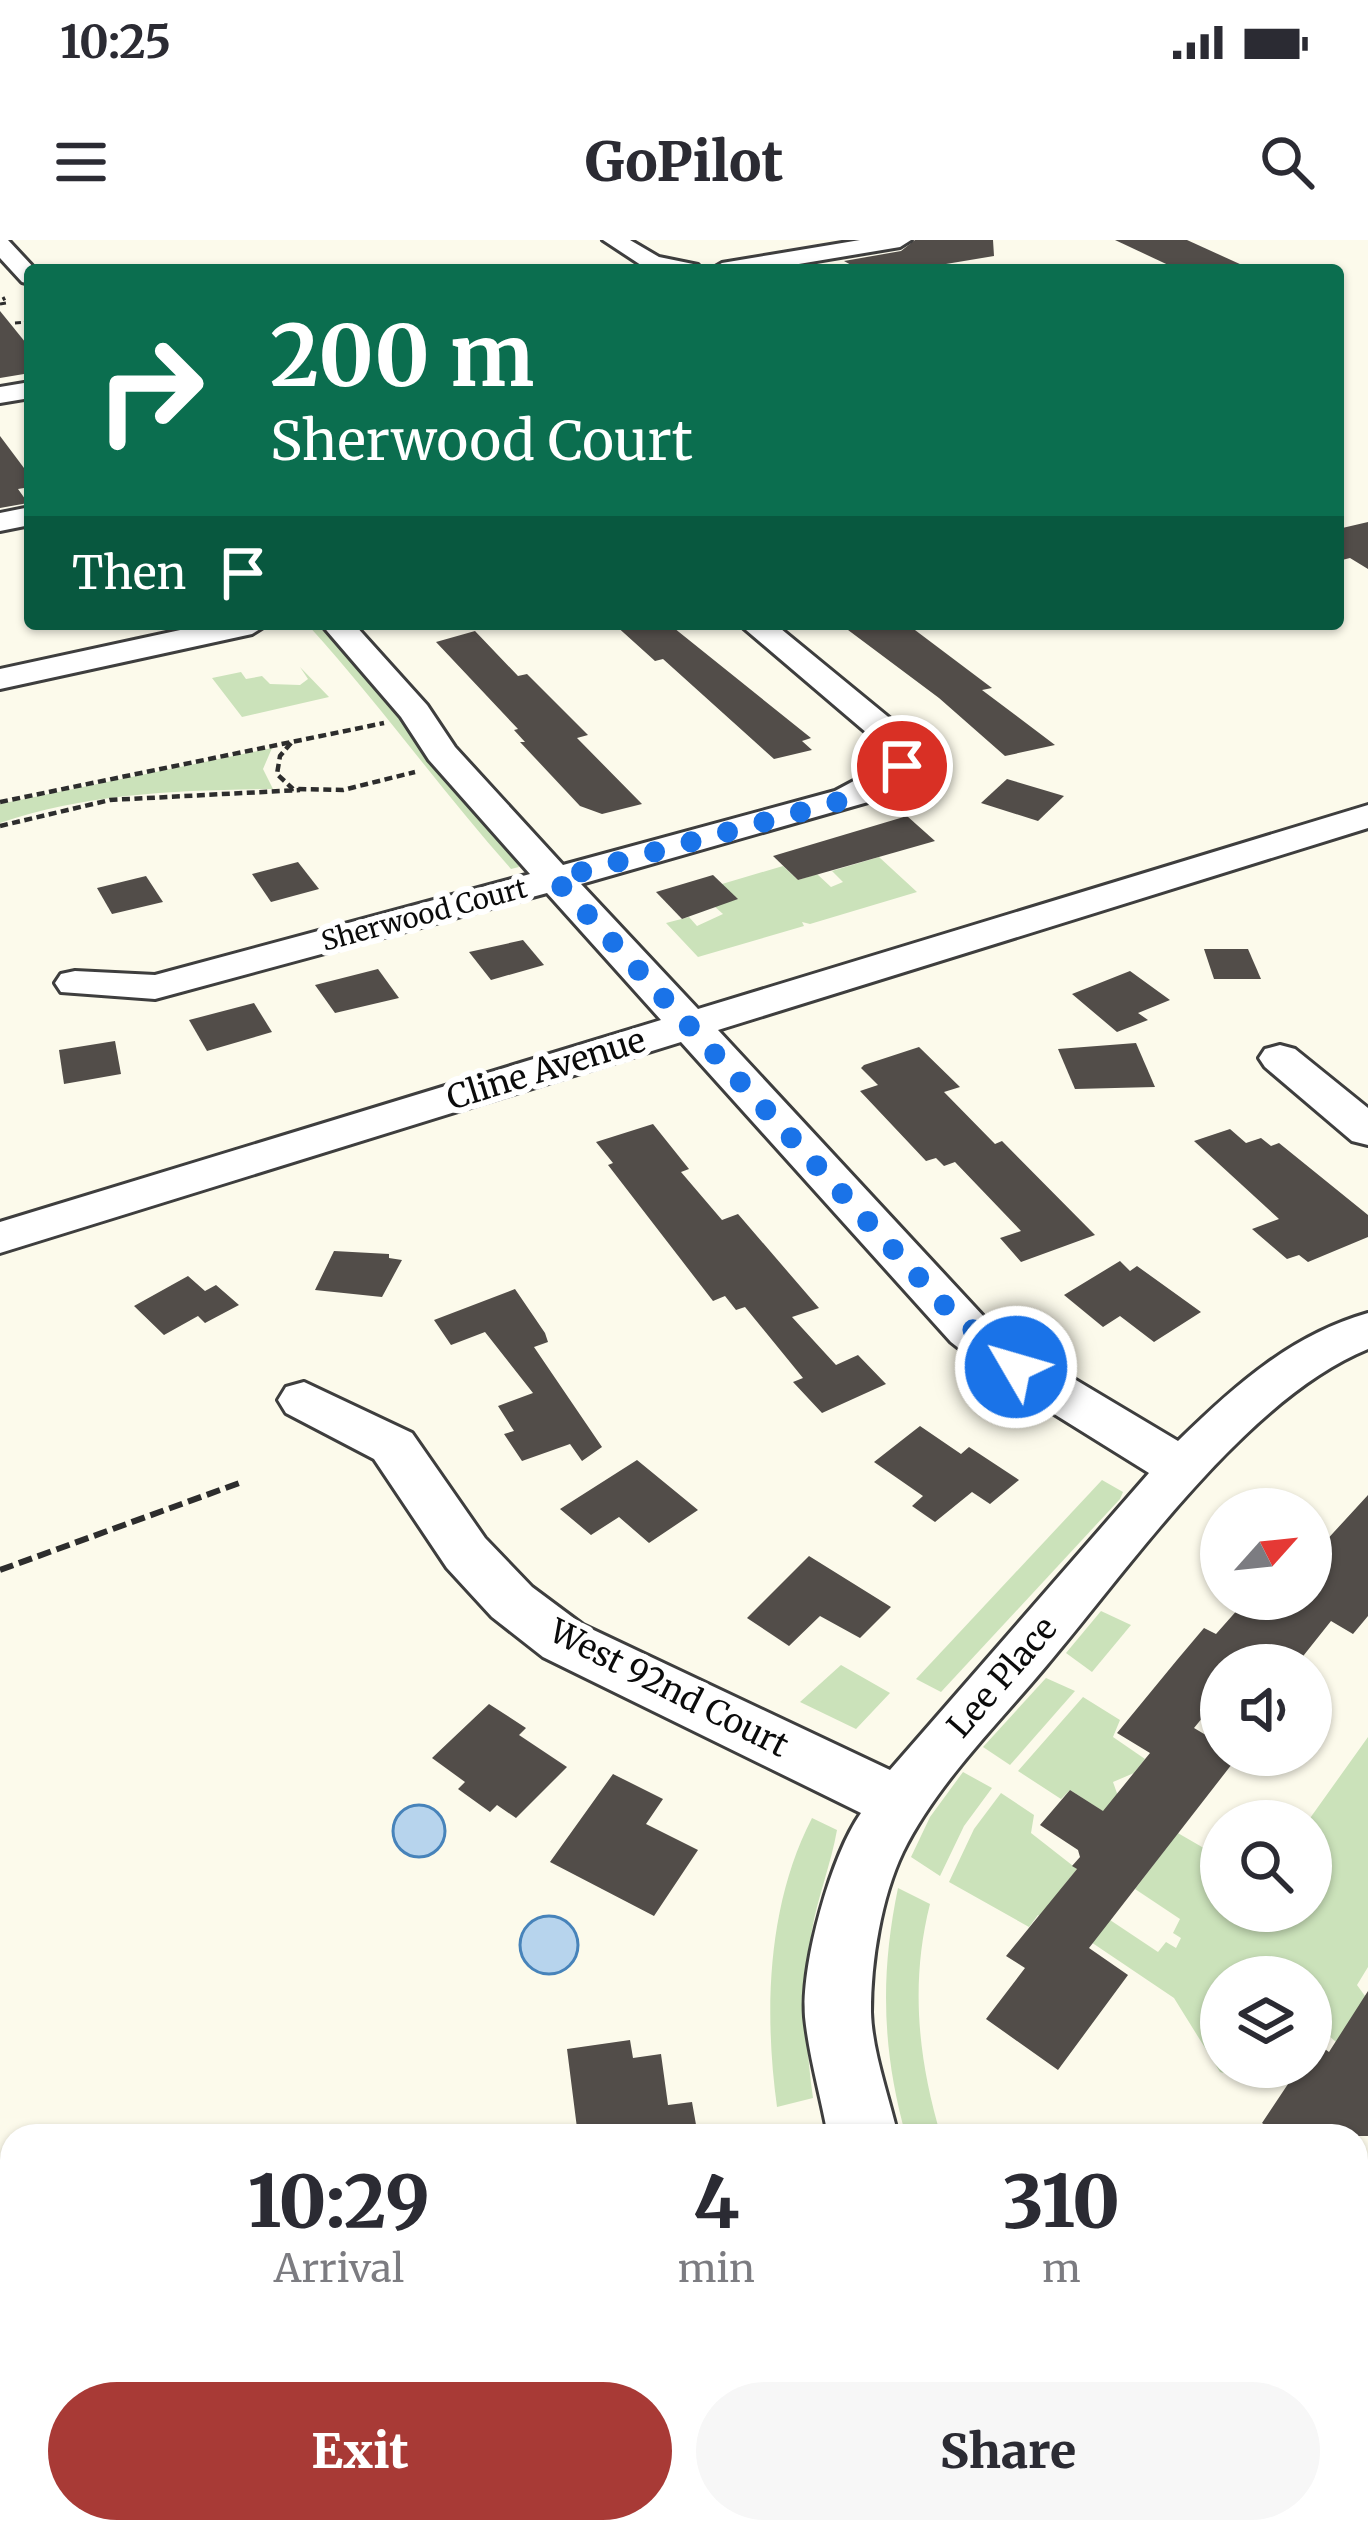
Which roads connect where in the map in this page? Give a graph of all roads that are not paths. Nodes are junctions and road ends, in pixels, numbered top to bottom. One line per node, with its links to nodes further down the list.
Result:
1 (614, 240): 4 (street)
2 (900, 240): 5 (street)
3 (0, 245): 6 (street)
4 (662, 264)
5 (758, 264)
6 (24, 271)
7 (225, 630): 10 (street)
8 (342, 630): 12 (street)
9 (762, 630): 12 (street, Sherwood Court)
10 (0, 679)
11 (1368, 816): 14 (street, Cline Avenue)
12 (555, 879): 13 (street, Sherwood Court); 14 (street)
13 (75, 983)
14 (688, 1025): 17 (street, Cline Avenue); 20 (street)
15 (1280, 1058): 16 (street)
16 (1368, 1131)
17 (0, 1238)
18 (1368, 1330): 20 (street, Lee Place)
19 (304, 1400): 21 (street, West 92nd Court)
20 (1183, 1469): 21 (street, Lee Place)
21 (902, 1804): 22 (street, Lee Place)
22 (861, 2124)

